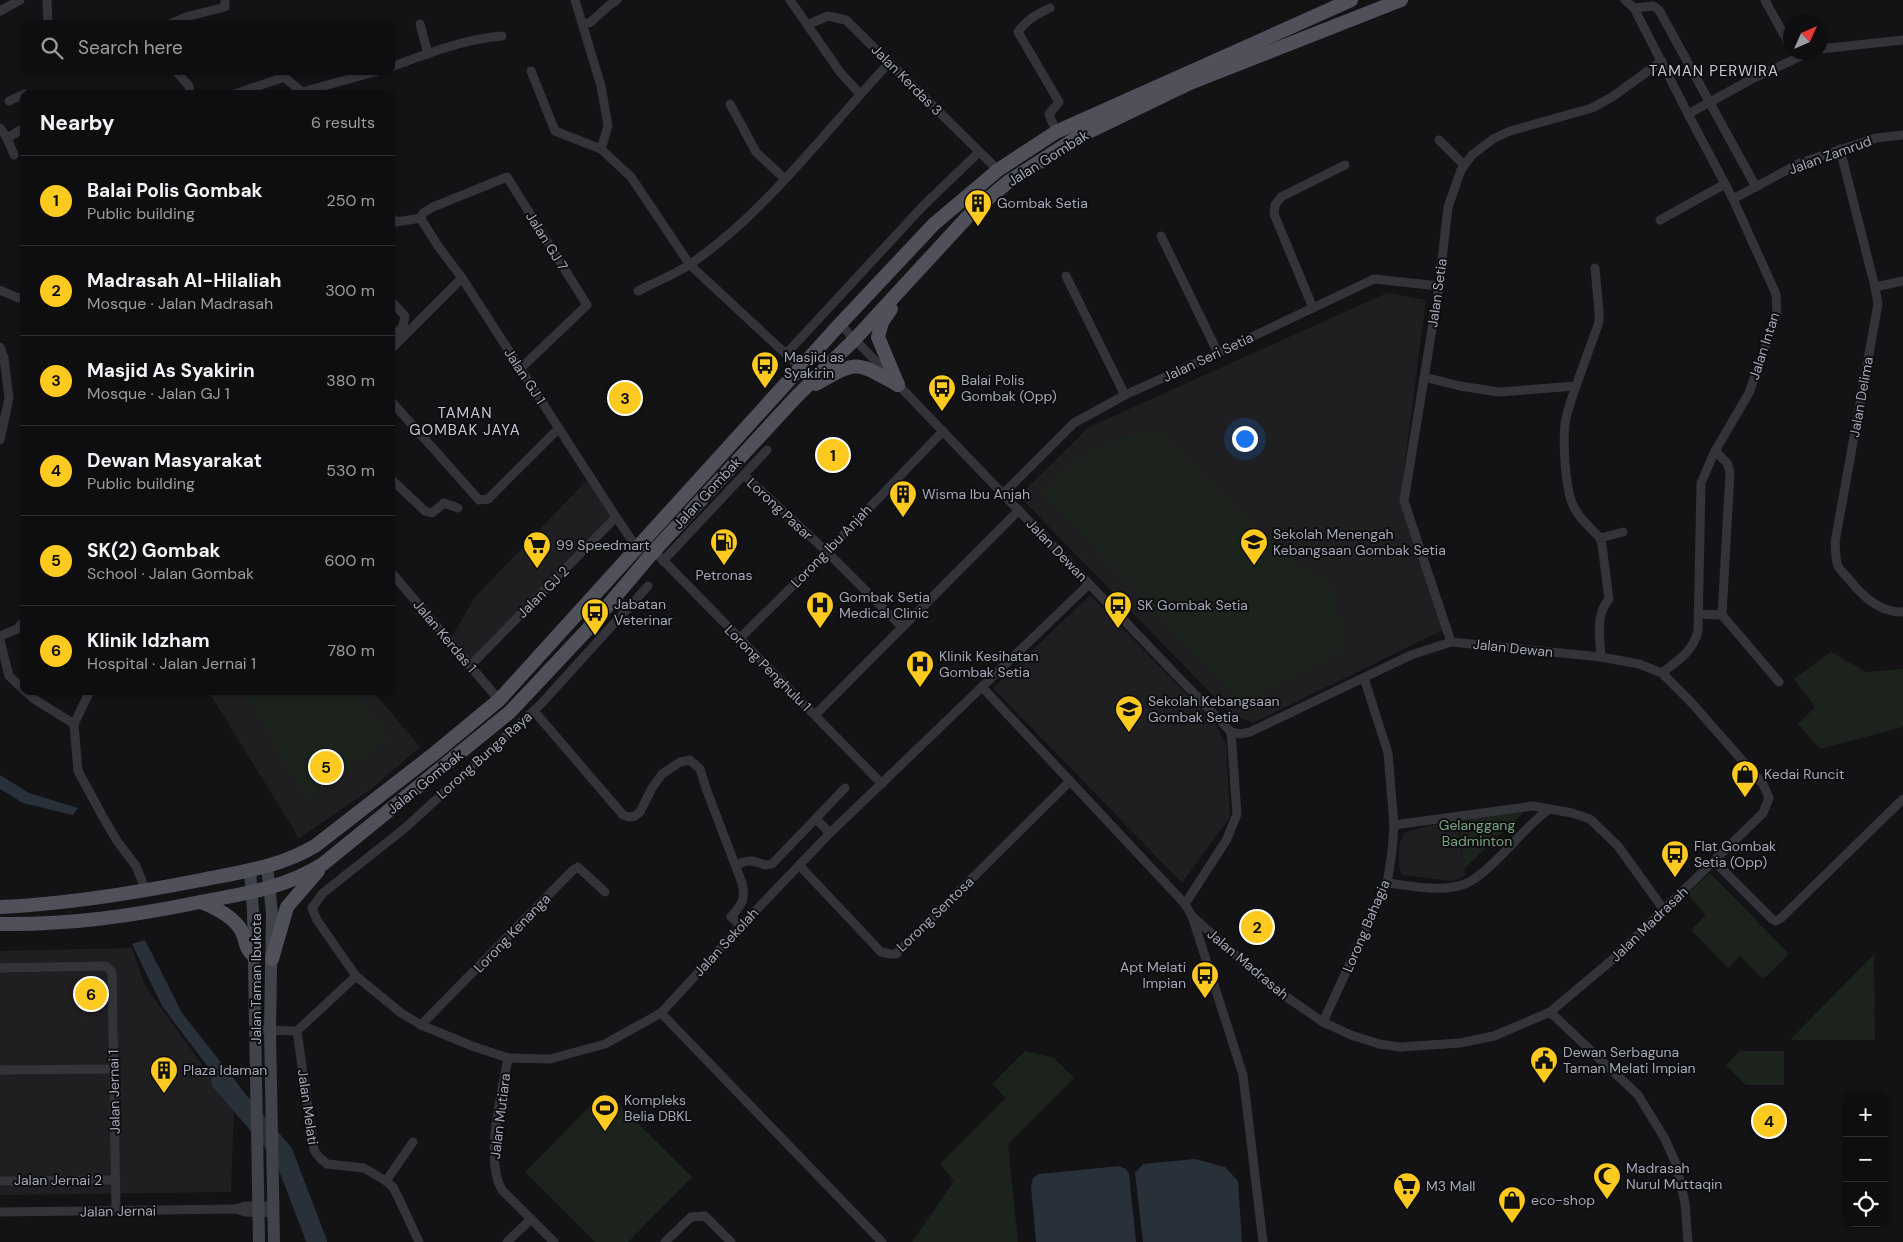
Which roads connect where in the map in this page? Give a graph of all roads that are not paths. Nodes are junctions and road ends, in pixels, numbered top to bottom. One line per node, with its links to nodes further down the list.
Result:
1 (20, 0): 14 (street)
2 (47, 0): 15 (street)
3 (225, 0): 16 (street)
4 (575, 0): 17 (street)
5 (616, 0): 17 (street)
6 (790, 0): 19 (street)
7 (1351, 0): 11 (main road, Jalan Gombak)
8 (1401, 0): 66 (main road, Jalan Gombak)
9 (1624, 0): 13 (street, Jalan Intan)
10 (1765, 0): 20 (street)
11 (1329, 4): 44 (main road, Jalan Gombak)
12 (1050, 8): 44 (street)
13 (1634, 8): 26 (street, Jalan Intan); 39 (street)
14 (0, 10)
15 (48, 20)
16 (180, 20)
17 (582, 23): 48 (street)
18 (420, 24): 24 (street)
19 (806, 25): 27 (street, Jalan Kerdas 3); 36 (street)
20 (1783, 33)
21 (502, 36): 24 (street)
22 (1903, 40): 23 (street)
23 (1828, 49)
24 (428, 54): 28 (street)
25 (1787, 60): 39 (street)
26 (1662, 62): 41 (street, Jalan Intan); 53 (street, Jalan Setia)
27 (889, 63): 36 (street); 50 (street, Jalan Kerdas 3)
28 (395, 66)
29 (531, 71): 48 (street)
30 (179, 75): 32 (street)
31 (367, 75): 35 (street)
32 (190, 90)
33 (247, 90): 34 (street)
34 (300, 90)
35 (310, 90)
36 (860, 94): 55 (street)
37 (20, 96): 38 (street)
38 (9, 102)
39 (1710, 102): 41 (street); 57 (street)
40 (730, 104): 55 (street)
41 (1688, 114): 56 (street, Jalan Intan)
42 (0, 128): 46 (street)
43 (20, 130): 46 (street)
44 (1056, 132): 54 (main road, Jalan Gombak)
45 (1903, 135): 49 (street, Jalan Zamrud)
46 (7, 138): 51 (street)
47 (1439, 140): 53 (street)
48 (601, 149): 63 (street)
49 (1840, 149): 57 (street, Jalan Zamrud); 70 (street, Jalan Delima)
50 (980, 152): 54 (street, Jalan Kerdas 3); 82 (street)
51 (14, 155)
52 (1345, 165): 75 (street)
53 (1464, 165): 69 (street, Jalan Setia)
54 (998, 170): 76 (main road, Jalan Gombak)
55 (785, 179): 63 (street)
56 (1725, 184): 58 (street, Jalan Intan); 60 (street)
57 (1756, 187): 58 (street, Jalan Zamrud)
58 (1734, 200): 95 (street, Jalan Intan)
59 (422, 218): 61 (street); 67 (street, Jalan GJ 1); 84 (street, Jalan GJ 7)
60 (1660, 220)
61 (395, 221)
62 (1161, 236): 81 (street)
63 (690, 265): 72 (street); 82 (street)
64 (1594, 268): 87 (street)
65 (1066, 276): 88 (street)
66 (912, 277): 78 (main road, Jalan Gombak); 86 (main road)
67 (462, 278): 79 (street); 84 (street, Jalan GJ 1)
68 (1903, 281): 70 (street)
69 (1439, 286): 75 (street, Jalan Seri Setia); 85 (street, Jalan Setia)
70 (1875, 287): 110 (street, Jalan Delima)
71 (0, 290): 73 (street)
72 (638, 290)
73 (20, 298)
74 (395, 305): 77 (street)
75 (1313, 308): 81 (street, Jalan Seri Setia)
76 (840, 324): 78 (street, Jalan Dewan); 83 (main road, Jalan Gombak)
77 (395, 335)
78 (854, 339): 86 (street, Jalan Dewan); 89 (main road, Jalan Gombak)
79 (395, 345)
80 (0, 346): 93 (street)
81 (1218, 353): 88 (street, Jalan Seri Setia)
82 (786, 354): 83 (street)
83 (800, 367): 104 (main road, Jalan Gombak)
84 (520, 369): 91 (street, Jalan GJ 1)
85 (1424, 377): 87 (street); 118 (street, Jalan Setia)
86 (898, 385): 89 (main road); 92 (street, Jalan Dewan)
87 (1576, 386): 103 (street)
88 (1125, 395): 98 (street, Jalan Seri Setia)
89 (797, 396): 106 (main road, Jalan Gombak)
90 (395, 406): 91 (street)
91 (559, 428): 101 (street, Jalan GJ 1)
92 (943, 431): 98 (street, Jalan Dewan); 105 (street, Lorong Ibu Anjah)
93 (0, 440)
94 (767, 450): 96 (street)
95 (1715, 451): 111 (street, Jalan Intan); 112 (street)
96 (744, 475): 105 (street, Lorong Pasar); 106 (street)
97 (395, 483): 99 (street)
98 (1003, 494): 100 (street, Jalan Dewan)
99 (458, 508)
100 (1019, 510): 108 (street, Jalan Dewan); 114 (street)
101 (616, 517): 104 (street, Jalan GJ 1); 120 (street, Jalan GJ 2)
102 (1623, 532): 103 (street)
103 (1600, 538): 119 (street)
104 (637, 548): 129 (main road, Jalan Gombak)
105 (827, 552): 114 (street, Lorong Pasar); 116 (street, Lorong Ibu Anjah)
106 (658, 556): 116 (street, Lorong Penghulu 1); 144 (main road, Jalan Gombak)
107 (395, 577): 120 (street, Jalan Kerdas 1)
108 (1089, 584): 126 (street, Jalan Sekolah); 133 (street, Jalan Dewan)
109 (648, 586): 130 (street, Lorong Bunga Raya)
110 (1903, 612)
111 (1698, 614): 112 (street); 121 (street, Jalan Intan)
112 (1722, 615): 124 (street)
113 (20, 626): 115 (street)
114 (902, 627): 131 (street)
115 (0, 636)
116 (739, 639): 131 (street, Lorong Penghulu 1)
117 (0, 640): 122 (street)
118 (1451, 642): 119 (street, Jalan Dewan); 123 (street, Jalan Dewan)
119 (1601, 657): 121 (street, Jalan Dewan)
120 (470, 666): 129 (street, Jalan Kerdas 1)
121 (1662, 673): 136 (street, Jalan Dewan)
122 (5, 677): 125 (street)
123 (1364, 678): 133 (street, Jalan Dewan); 141 (street, Lorong Bahagia)
124 (1779, 682)
125 (20, 687)
126 (982, 687): 134 (street, Jalan Madrasah); 135 (street, Jalan Sekolah)
127 (30, 695): 132 (street)
128 (88, 695): 132 (street)
129 (499, 700): 142 (main road, Jalan Gombak)
130 (534, 711): 147 (street); 160 (street, Lorong Bunga Raya)
131 (815, 715): 135 (street, Lorong Penghulu 1)
132 (74, 724): 153 (street)
133 (1231, 732): 157 (street)
134 (1070, 781): 148 (street, Lorong Sentosa); 157 (street, Jalan Madrasah)
135 (882, 784): 143 (street, Jalan Sekolah)
136 (1763, 784): 145 (street, Jalan Madrasah)
137 (845, 788): 140 (street)
138 (1903, 798): 145 (street)
139 (1548, 810): 141 (street); 151 (street); 159 (street)
140 (816, 819): 143 (street); 147 (street)
141 (1394, 825): 151 (street, Lorong Bahagia)
142 (334, 832): 144 (main road); 149 (main road, Jalan Gombak)
143 (830, 833): 148 (street, Jalan Sekolah)
144 (345, 846): 146 (main road, Jalan Gombak)
145 (1714, 861): 159 (street, Jalan Madrasah)
146 (323, 864): 152 (main road, Jalan Gombak); 165 (main road)
147 (737, 865): 163 (street)
148 (799, 865): 163 (street, Jalan Sekolah)
149 (267, 866): 150 (main road, Jalan Gombak); 152 (main road, Jalan Taman Ibukota)
150 (250, 870): 153 (main road, Jalan Gombak); 155 (main road, Jalan Taman Ibukota)
151 (1387, 883): 170 (street, Lorong Bahagia)
152 (270, 888): 155 (main road, Jalan Gombak); 165 (main road, Jalan Taman Ibukota)
153 (146, 891): 158 (main road, Jalan Gombak)
154 (605, 892): 171 (street, Lorong Kenanga)
155 (252, 893): 156 (main road, Jalan Gombak); 164 (main road, Jalan Taman Ibukota)
156 (201, 902): 162 (main road, Jalan Gombak); 164 (main road)
157 (1185, 904): 161 (street, Jalan Madrasah)
158 (0, 907)
159 (1664, 910): 168 (street, Jalan Madrasah)
160 (313, 913): 167 (street, Jalan Sekolah)
161 (1192, 916): 170 (street, Jalan Madrasah); 195 (street)
162 (0, 924)
163 (741, 926): 169 (street, Jalan Sekolah)
164 (254, 956): 172 (main road, Jalan Taman Ibukota)
165 (272, 959): 173 (main road, Jalan Taman Ibukota)
166 (0, 968): 176 (street, Jalan Jernai 1)
167 (356, 976): 171 (street, Jalan Sekolah); 174 (street)
168 (1550, 1012): 170 (street, Jalan Madrasah); 196 (street)
169 (661, 1013): 175 (street, Jalan Sekolah); 194 (street)
170 (1323, 1022)
171 (421, 1025): 175 (street, Jalan Sekolah)
172 (256, 1030): 173 (street); 182 (main road, Jalan Taman Ibukota)
173 (270, 1030): 174 (street); 183 (main road, Jalan Taman Ibukota)
174 (297, 1031): 181 (street, Jalan Melati)
175 (508, 1058): 186 (street, Jalan Mutiara)
176 (114, 1069): 177 (street); 180 (street, Jalan Jernai 1)
177 (0, 1070)
178 (413, 1142): 181 (street)
179 (0, 1180): 180 (street, Jalan Jernai 2)
180 (116, 1180): 184 (street, Jalan Jernai 1)
181 (386, 1181): 189 (street, Jalan Melati)
182 (258, 1209): 183 (street, Jalan Jernai); 184 (street, Jalan Jernai); 187 (main road, Jalan Taman Ibukota)
183 (274, 1209): 188 (main road, Jalan Taman Ibukota)
184 (116, 1211): 185 (street, Jalan Jernai)
185 (0, 1212)
186 (531, 1219): 190 (street); 191 (street, Jalan Mutiara)
187 (259, 1242)
188 (274, 1242)
189 (419, 1242)
190 (507, 1242)
191 (554, 1242)
192 (665, 1242): 193 (street)
193 (731, 1242)
194 (882, 1242)
195 (1263, 1242)
196 (1688, 1242)

